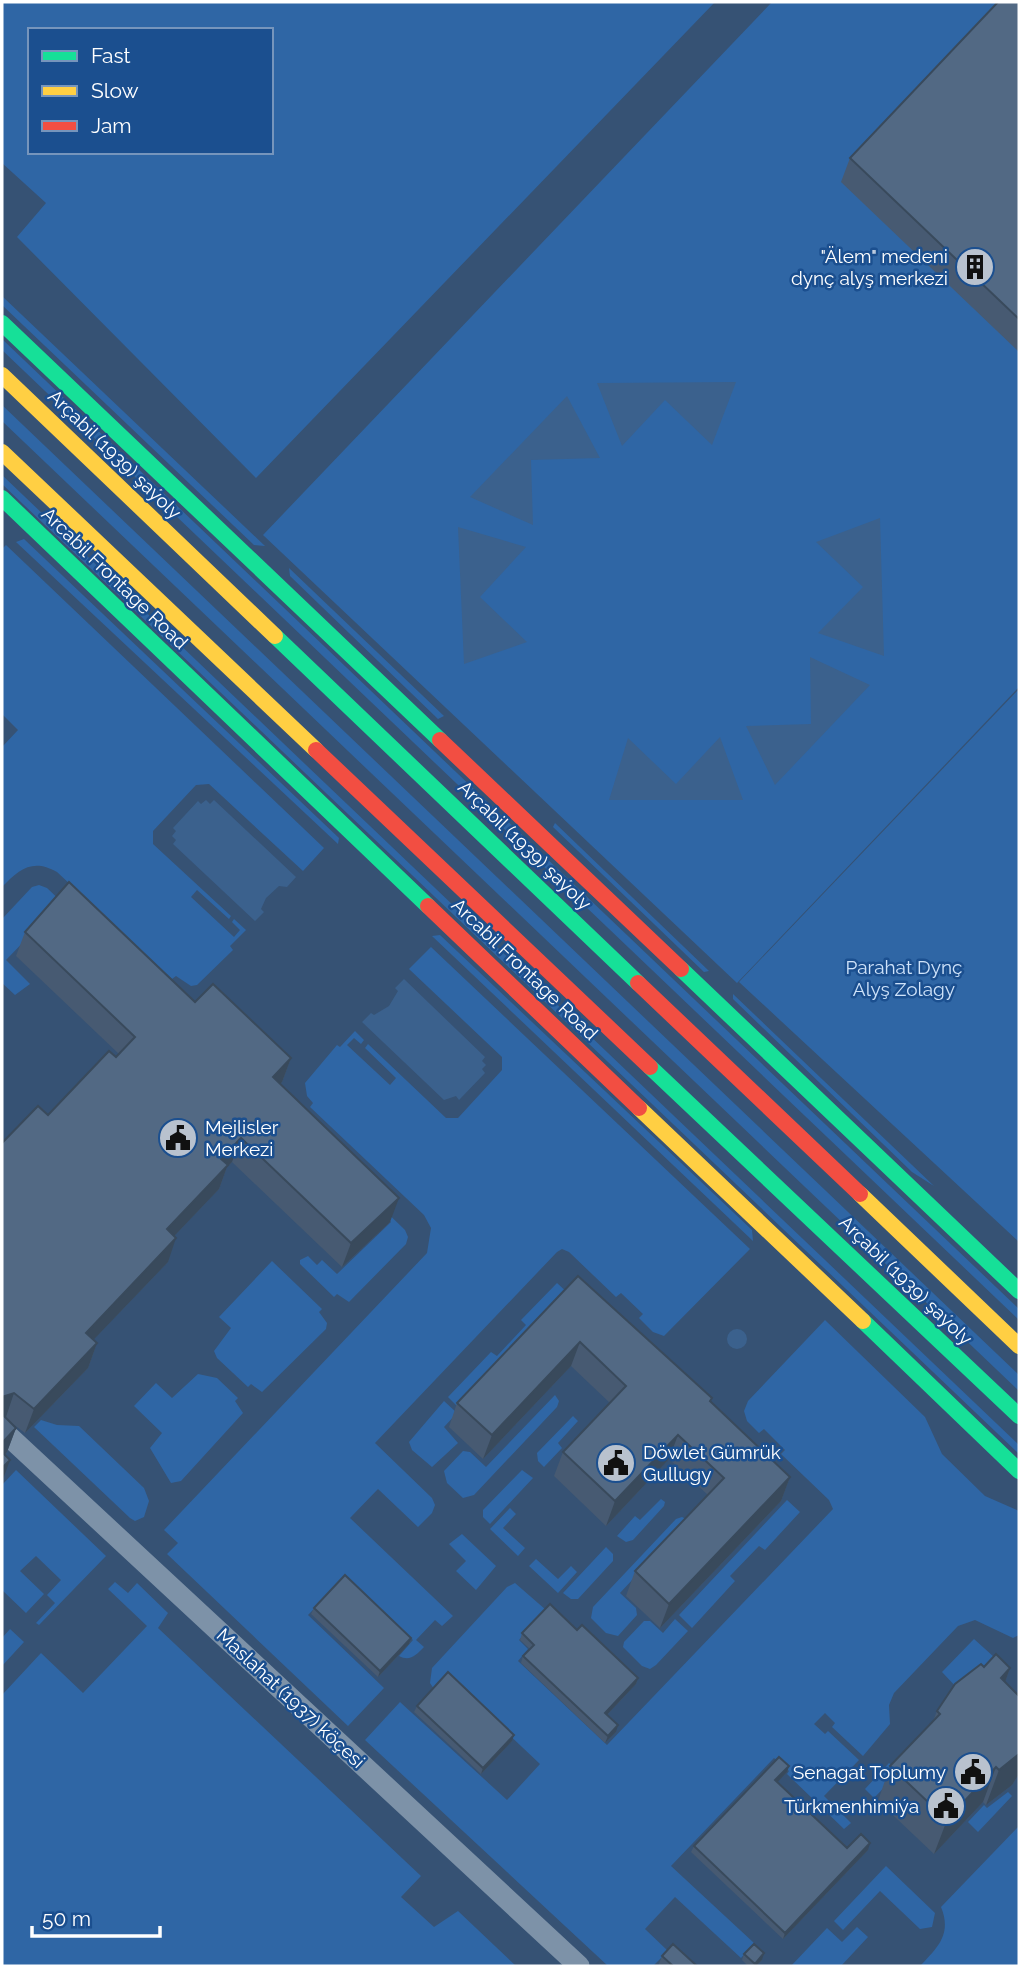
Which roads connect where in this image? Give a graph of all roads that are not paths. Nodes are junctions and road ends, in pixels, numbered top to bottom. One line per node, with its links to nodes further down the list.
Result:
1 (2, 323): 5 (street)
2 (2, 375): 6 (street, Arçabil (1939) şaýoly)
3 (2, 452): 7 (street, Arçabil (1939) şaýoly)
4 (2, 498): 9 (street, Arcabil Frontage Road)
5 (1019, 1291)
6 (1019, 1346)
7 (1019, 1416)
8 (2, 1430): 10 (street, Maslahat (1937) köçesi)
9 (1019, 1471)
10 (579, 1966)

